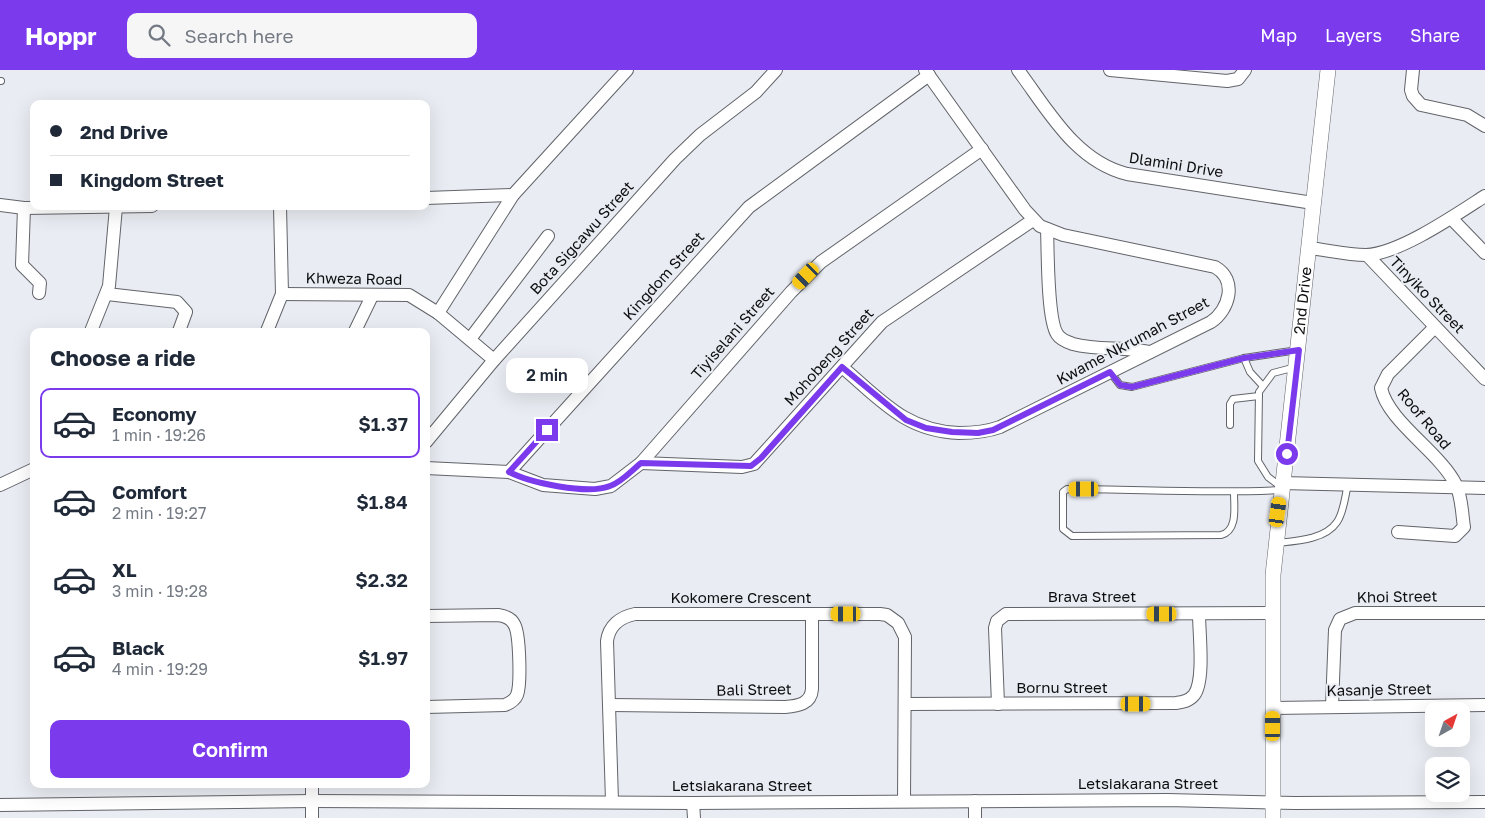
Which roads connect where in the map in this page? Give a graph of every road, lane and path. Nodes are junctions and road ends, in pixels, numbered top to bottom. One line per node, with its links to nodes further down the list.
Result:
1 (627, 70): 11 (street)
2 (776, 70): 41 (street, Bota Sigcawu Street)
3 (1018, 70): 14 (street, Dlamini Drive)
4 (1110, 70): 5 (street)
5 (1245, 70)
6 (1328, 70): 14 (street, 2nd Drive)
7 (1413, 70): 9 (street)
8 (927, 73): 10 (street, Kwame Nkrumah Street); 53 (street, Kingdom Street)
9 (1485, 126)
10 (982, 149): 21 (street, Kwame Nkrumah Street); 50 (street, Tiyiselani Street)
11 (513, 195): 13 (street); 31 (street)
12 (1485, 196): 20 (street)
13 (430, 198)
14 (1313, 203): 24 (street, 2nd Drive)
15 (0, 205): 16 (street)
16 (24, 208): 17 (street); 27 (street)
17 (30, 208)
18 (116, 210): 28 (street)
19 (280, 210): 29 (street)
20 (1451, 218): 25 (street); 26 (street)
21 (1033, 220): 22 (street, Kwame Nkrumah Street); 43 (street, Mohobeng Street)
22 (1047, 229): 39 (street); 39 (street, Kwame Nkrumah Street)
23 (548, 236): 37 (street)
24 (1309, 248): 26 (street); 38 (street, 2nd Drive)
25 (1485, 253)
26 (1367, 255): 36 (street, Tinyiko Street)
27 (39, 293)
28 (108, 294): 32 (street); 33 (street)
29 (282, 294): 30 (street, Khweza Road); 34 (street)
30 (372, 296): 31 (street, Khweza Road); 35 (street)
31 (438, 313): 37 (street, Khweza Road)
32 (92, 328)
33 (180, 328)
34 (268, 328)
35 (356, 328)
36 (1435, 328): 45 (street, Tinyiko Street); 57 (street, Roof Road)
37 (470, 339): 41 (street, Khweza Road)
38 (1299, 350): 40 (lane); 42 (street, 2nd Drive)
39 (1150, 352): 44 (street, Kwame Nkrumah Street)
40 (1244, 358): 44 (lane); 46 (lane)
41 (494, 360): 49 (street, Bota Sigcawu Street)
42 (1297, 366): 46 (lane); 56 (street, 2nd Drive)
43 (842, 367): 44 (street, Kwame Nkrumah Street); 50 (street, Mohobeng Street)
44 (1110, 372)
45 (1485, 379)
46 (1262, 385): 47 (lane)
47 (1259, 396): 48 (lane); 56 (lane)
48 (1230, 425)
49 (430, 437)
50 (641, 463): 53 (street, Tiyiselani Street)
51 (430, 468): 53 (street)
52 (30, 469): 55 (street)
53 (509, 472)
54 (1348, 484): 56 (street); 57 (street); 61 (lane)
55 (0, 485)
56 (1282, 487): 59 (lane); 61 (street, 2nd Drive)
57 (1457, 487): 58 (street); 60 (street)
58 (1485, 488)
59 (1234, 493): 59 (lane)
60 (1398, 532)
61 (1275, 543): 62 (street, 2nd Drive)
62 (1272, 613): 65 (street, Brava Street); 73 (street, 2nd Drive)
63 (1485, 613): 71 (street, Khoi Street)
64 (812, 614): 67 (street, Kokomere Crescent); 69 (street, Kokomere Crescent); 69 (street, Bali Street)
65 (1199, 614): 68 (street, Bornu Street); 68 (street, Brava Street)
66 (430, 616): 72 (street)
67 (906, 704): 68 (street, Bornu Street); 77 (street, Kokomere Crescent)
68 (998, 704)
69 (611, 705): 78 (street, Kokomere Crescent)
70 (1485, 705): 71 (street, Kasanje Street)
71 (1332, 706): 73 (street, Kasanje Street)
72 (430, 707)
73 (1273, 708): 80 (street, 2nd Drive)
74 (312, 788): 76 (street)
75 (975, 800): 77 (street, Letsiakarana Street); 80 (street, Letsiakarana Street); 85 (street)
76 (312, 801): 78 (street, Letsiakarana Street); 82 (street, Letsiakarana Street); 83 (street)
77 (904, 801): 79 (street, Letsiakarana Street)
78 (612, 802): 79 (street, Letsiakarana Street)
79 (693, 802): 84 (street)
80 (1273, 802): 81 (street, Letsiakarana Street); 86 (street, 2nd Drive)
81 (1485, 802)
82 (0, 805)
83 (312, 818)
84 (694, 818)
85 (975, 818)
86 (1273, 818)

